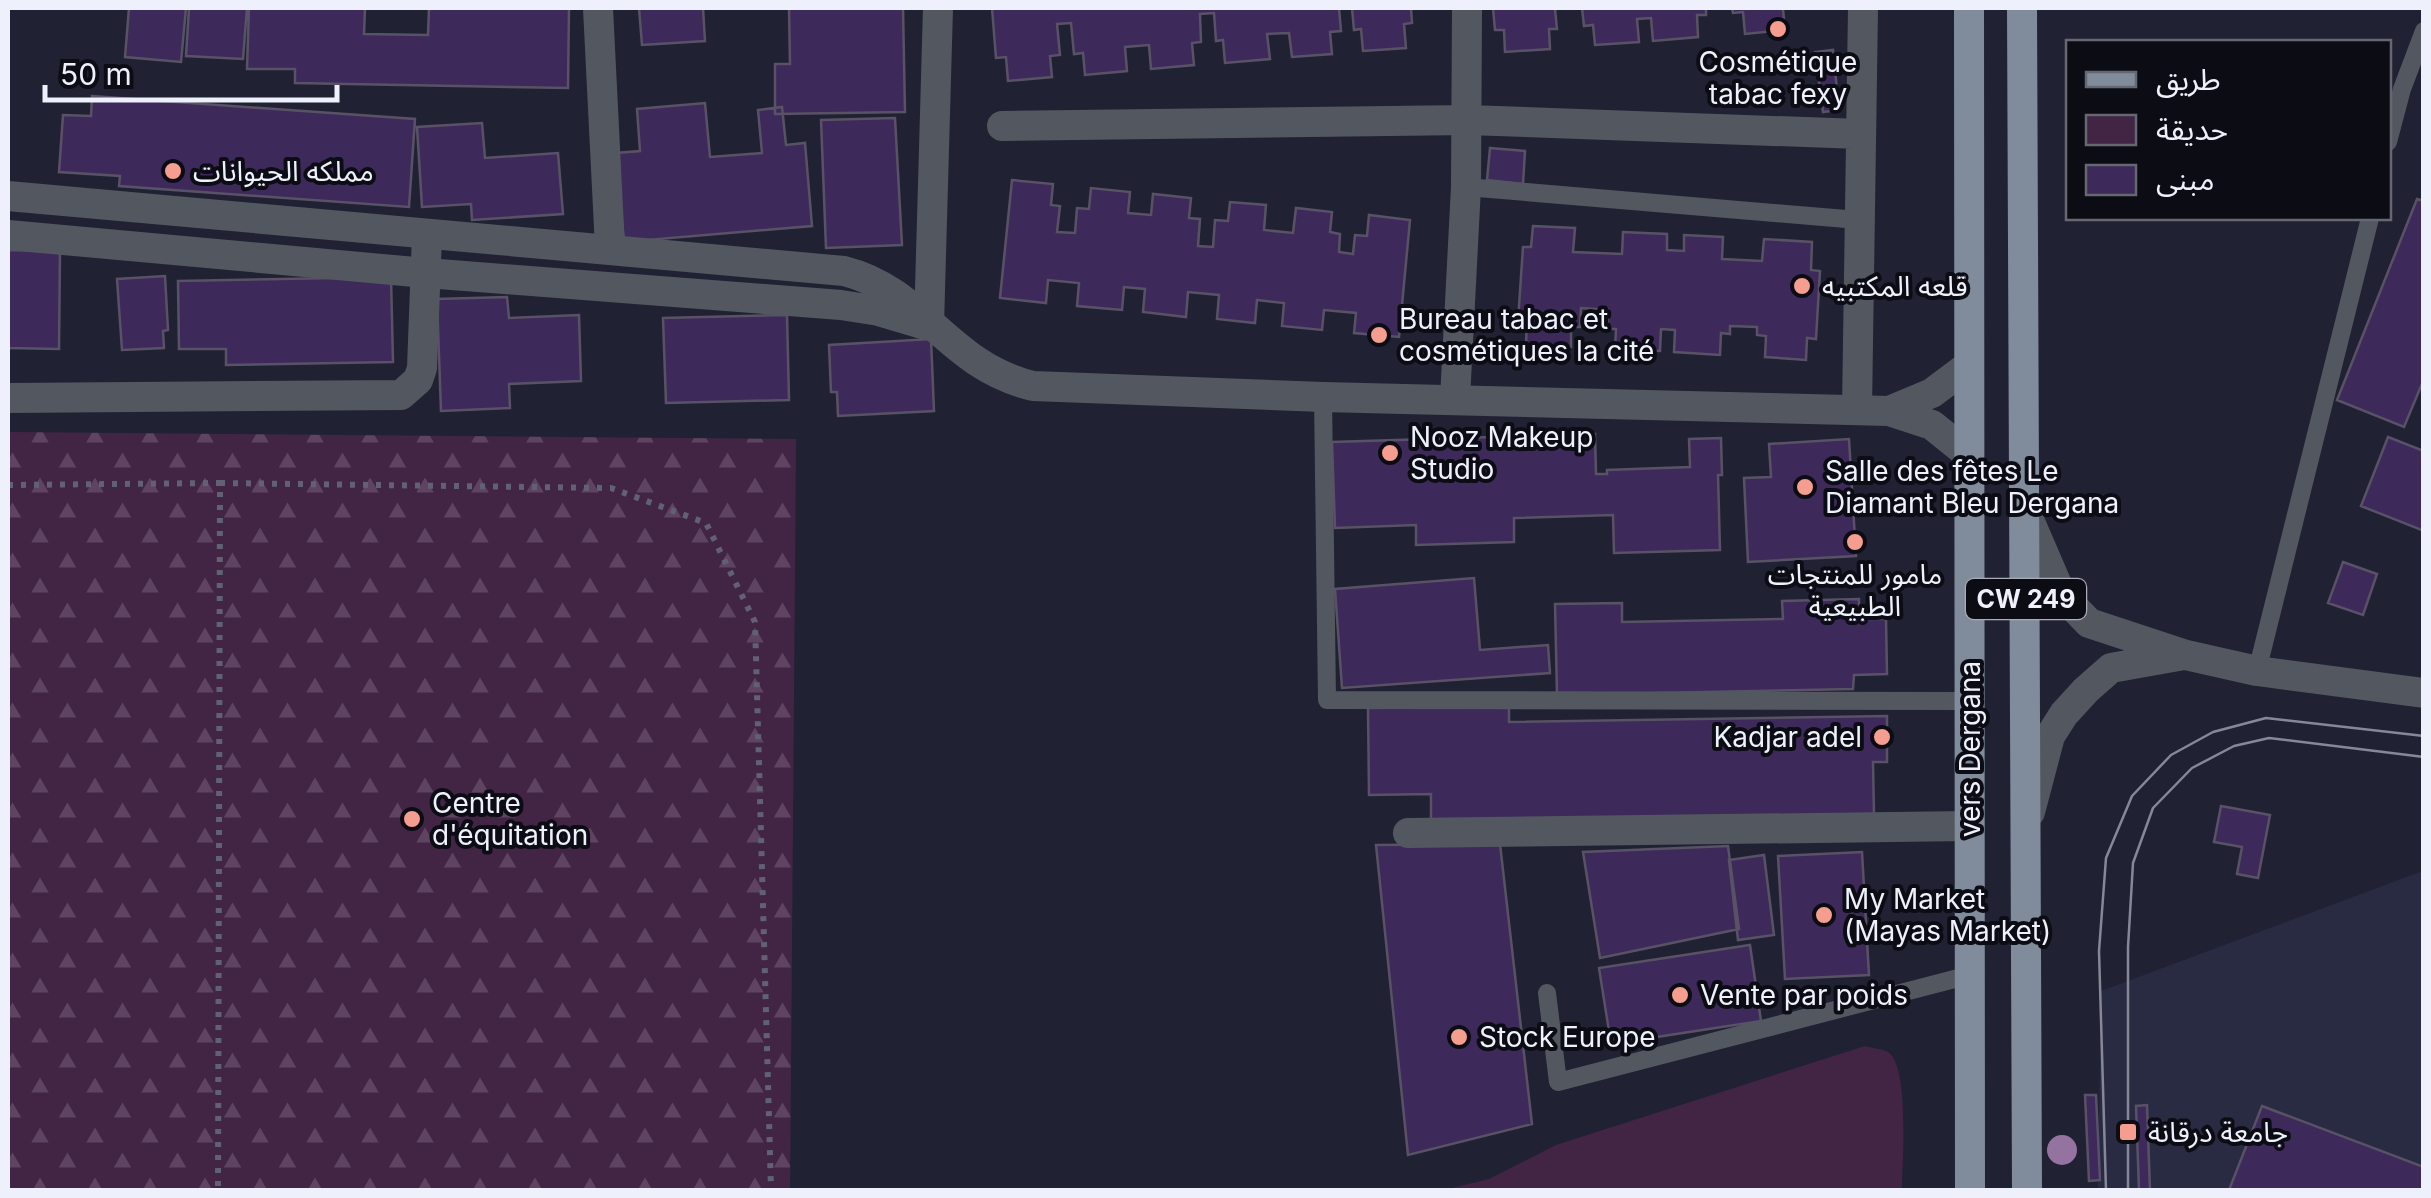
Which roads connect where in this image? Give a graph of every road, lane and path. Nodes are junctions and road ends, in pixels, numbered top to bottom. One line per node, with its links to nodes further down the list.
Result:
1 (598, 8): 18 (street)
2 (938, 8): 20 (street)
3 (1467, 8): 8 (street)
4 (1863, 8): 11 (street)
5 (1968, 8): 21 (main road, vers Dergana)
6 (2022, 8): 30 (main road, CW 249)
7 (2424, 32): 10 (lane)
8 (1468, 120): 9 (street); 11 (street); 12 (street)
9 (1002, 126)
10 (2391, 131)
11 (1860, 134): 14 (street)
12 (1466, 188): 14 (lane); 24 (street)
13 (8, 196): 17 (street)
14 (1858, 220): 25 (street)
15 (2370, 220): 32 (lane)
16 (8, 235): 19 (street)
17 (428, 235): 18 (street); 19 (street)
18 (610, 248): 20 (street)
19 (426, 273): 20 (street); 23 (street)
20 (929, 326): 22 (street)
21 (1968, 366): 26 (street); 27 (main road, vers Dergana)
22 (1323, 397): 24 (street); 34 (lane)
23 (8, 398)
24 (1455, 399): 25 (street)
25 (1857, 410): 26 (street)
26 (1889, 411): 27 (street)
27 (1968, 454): 34 (main road, vers Dergana)
28 (220, 483): 29 (path); 40 (path); 41 (path)
29 (8, 484)
30 (2024, 507): 31 (street); 35 (main road, CW 249)
31 (2186, 655): 32 (street); 35 (street)
32 (2257, 671): 33 (street)
33 (2424, 693)
34 (1971, 701): 36 (main road, vers Dergana)
35 (2027, 821): 43 (main road, CW 249)
36 (1969, 826): 37 (street); 38 (main road, vers Dergana)
37 (1408, 834)
38 (1970, 975): 39 (lane); 42 (main road, vers Dergana)
39 (1547, 993)
40 (218, 1190)
41 (771, 1190)
42 (1970, 1190)
43 (2027, 1190)

